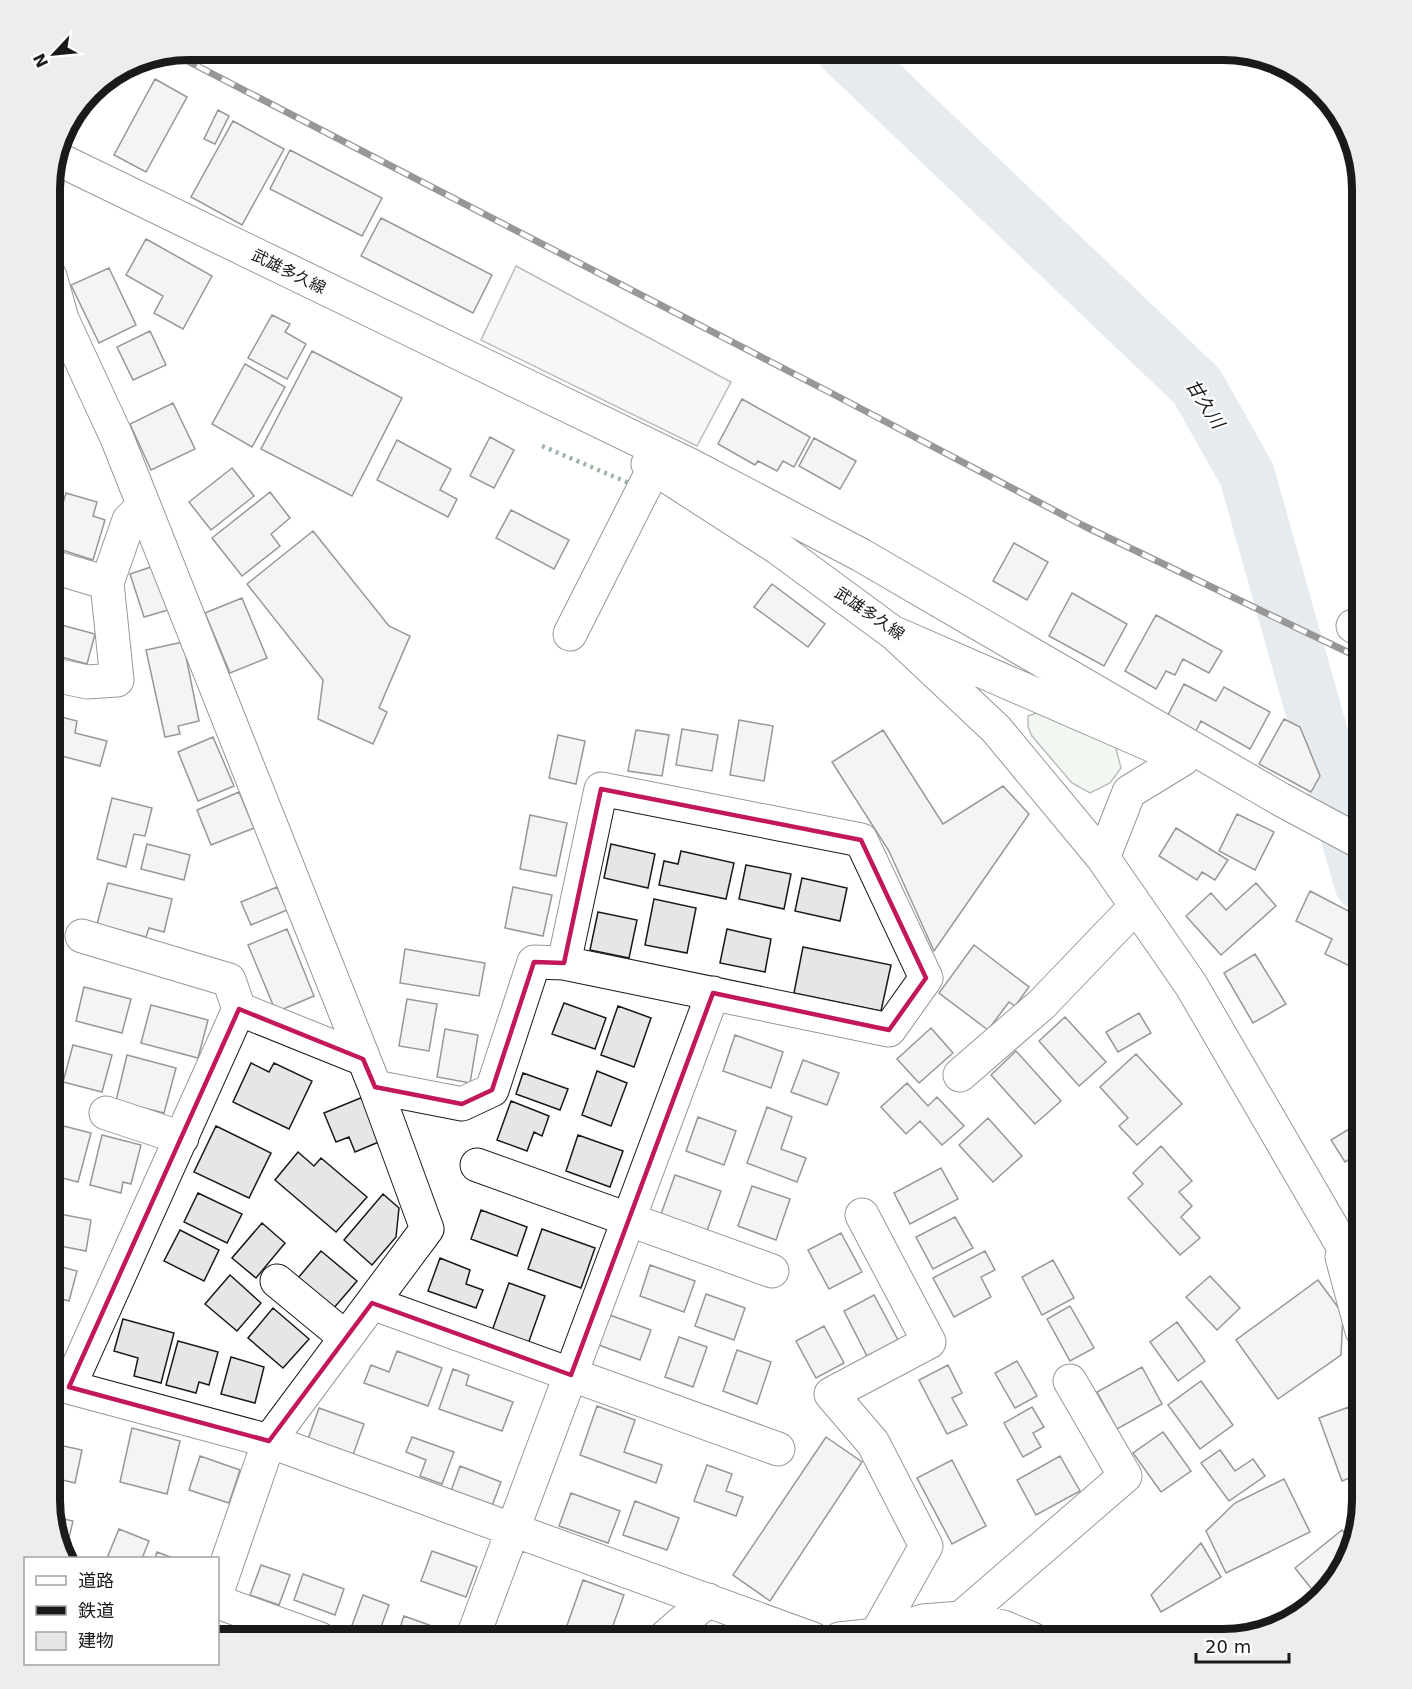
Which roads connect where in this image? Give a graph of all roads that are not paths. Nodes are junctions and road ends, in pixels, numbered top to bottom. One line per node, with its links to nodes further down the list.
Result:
1 (63, 161): 3 (street, 武雄多久線)
2 (60, 313): 5 (street)
3 (522, 384): 4 (street, 武雄多久線); 12 (street, 武雄多久線)
4 (654, 468): 8 (street, 武雄多久線); 9 (street)
5 (143, 506): 7 (street); 20 (street)
6 (60, 569): 7 (street)
7 (107, 583): 10 (street)
8 (892, 632): 11 (street, 武雄多久線); 14 (street)
9 (570, 634)
10 (60, 676)
11 (1183, 759): 12 (street, 武雄多久線); 14 (street)
12 (1280, 799): 13 (street, 武雄多久線)
13 (1348, 836)
14 (1102, 858): 15 (street)
15 (1136, 906): 21 (street); 27 (street)
16 (82, 936): 19 (street)
17 (564, 963): 18 (street); 18 (street); 20 (street)
18 (714, 993): 26 (street)
19 (239, 1009): 20 (street); 23 (street)
20 (369, 1073): 32 (street)
21 (960, 1075)
22 (106, 1113): 23 (street)
23 (182, 1138): 36 (street)
24 (477, 1165): 26 (street)
25 (862, 1215): 49 (street)
26 (629, 1220): 29 (street); 34 (street)
27 (1336, 1234): 28 (street); 31 (street)
28 (1352, 1262)
29 (772, 1271)
30 (277, 1281): 33 (street)
31 (1352, 1294)
32 (372, 1303): 33 (street); 34 (street)
33 (346, 1338): 38 (street)
34 (572, 1375): 39 (street); 40 (street)
35 (1070, 1381): 44 (street)
36 (60, 1383)
37 (60, 1385): 38 (street)
38 (269, 1441): 40 (street); 41 (street)
39 (778, 1449)
40 (514, 1530): 42 (street); 46 (street)
41 (219, 1586)
42 (708, 1600): 47 (street); 48 (street)
43 (219, 1602): 45 (street)
44 (960, 1618): 50 (street); 51 (street)
45 (290, 1629)
46 (476, 1629)
47 (675, 1629)
48 (784, 1629)
49 (879, 1629)
50 (896, 1629)
51 (1007, 1629)

